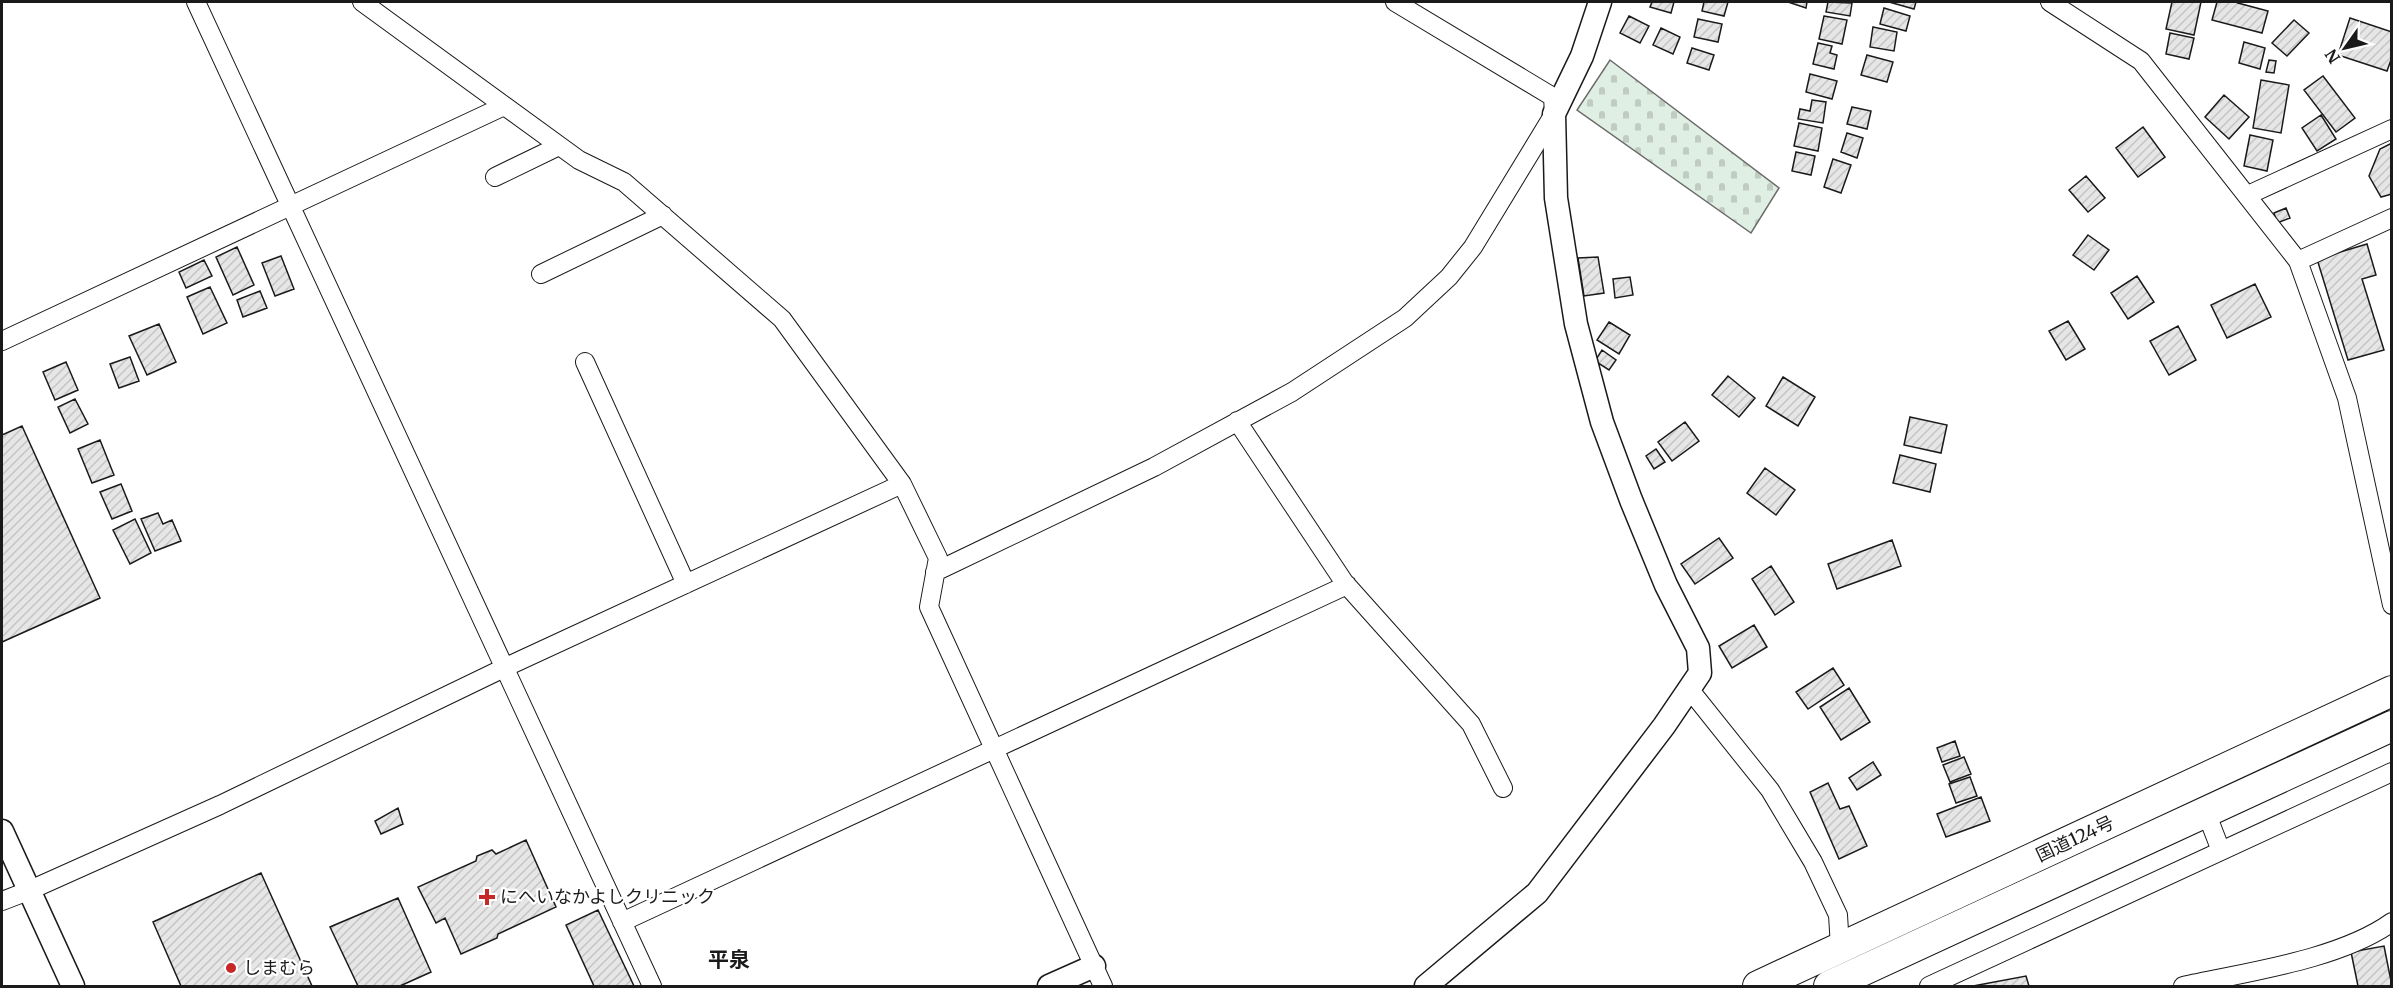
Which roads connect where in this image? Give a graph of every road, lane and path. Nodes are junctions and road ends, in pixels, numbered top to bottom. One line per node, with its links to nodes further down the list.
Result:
1 (196, 2): 12 (street)
2 (362, 2): 6 (street)
3 (1395, 2): 7 (street)
4 (1600, 2): 7 (street)
5 (2050, 2): 11 (street)
6 (504, 106): 9 (street); 12 (street)
7 (1554, 114): 19 (street); 26 (street)
8 (2391, 129): 11 (street)
9 (559, 146): 10 (street); 13 (street)
10 (495, 177)
11 (2248, 195): 15 (street)
12 (290, 207): 17 (street); 25 (street)
13 (663, 215): 16 (street); 20 (street)
14 (2391, 218): 15 (street)
15 (2298, 261): 24 (street)
16 (541, 274)
17 (2, 341)
18 (585, 362): 22 (street)
19 (1237, 422): 21 (street); 23 (street)
20 (902, 484): 21 (street); 22 (street)
21 (935, 572): 29 (street)
22 (686, 584): 25 (street)
23 (1347, 585): 29 (street); 31 (street)
24 (2391, 605)
25 (506, 667): 35 (street); 37 (street)
26 (1690, 690): 39 (street); 45 (street)
27 (2391, 691): 39 (highway, 国道124号)
28 (2391, 726): 32 (highway, 国道124号)
29 (995, 750): 37 (street); 40 (street)
30 (2391, 772): 34 (street)
31 (1503, 788)
32 (2206, 812): 34 (street); 41 (highway, 国道124号)
33 (2, 831): 35 (street)
34 (2221, 851): 47 (street)
35 (28, 891): 36 (street); 42 (street)
36 (2, 901)
37 (622, 922): 43 (street)
38 (2391, 922): 48 (street)
39 (1840, 947): 41 (street); 46 (highway, 国道124号)
40 (1099, 976): 44 (street)
41 (1838, 984)
42 (73, 987)
43 (652, 987)
44 (1049, 987)
45 (1426, 987)
46 (1758, 987)
47 (1929, 987)
48 (2183, 987)

